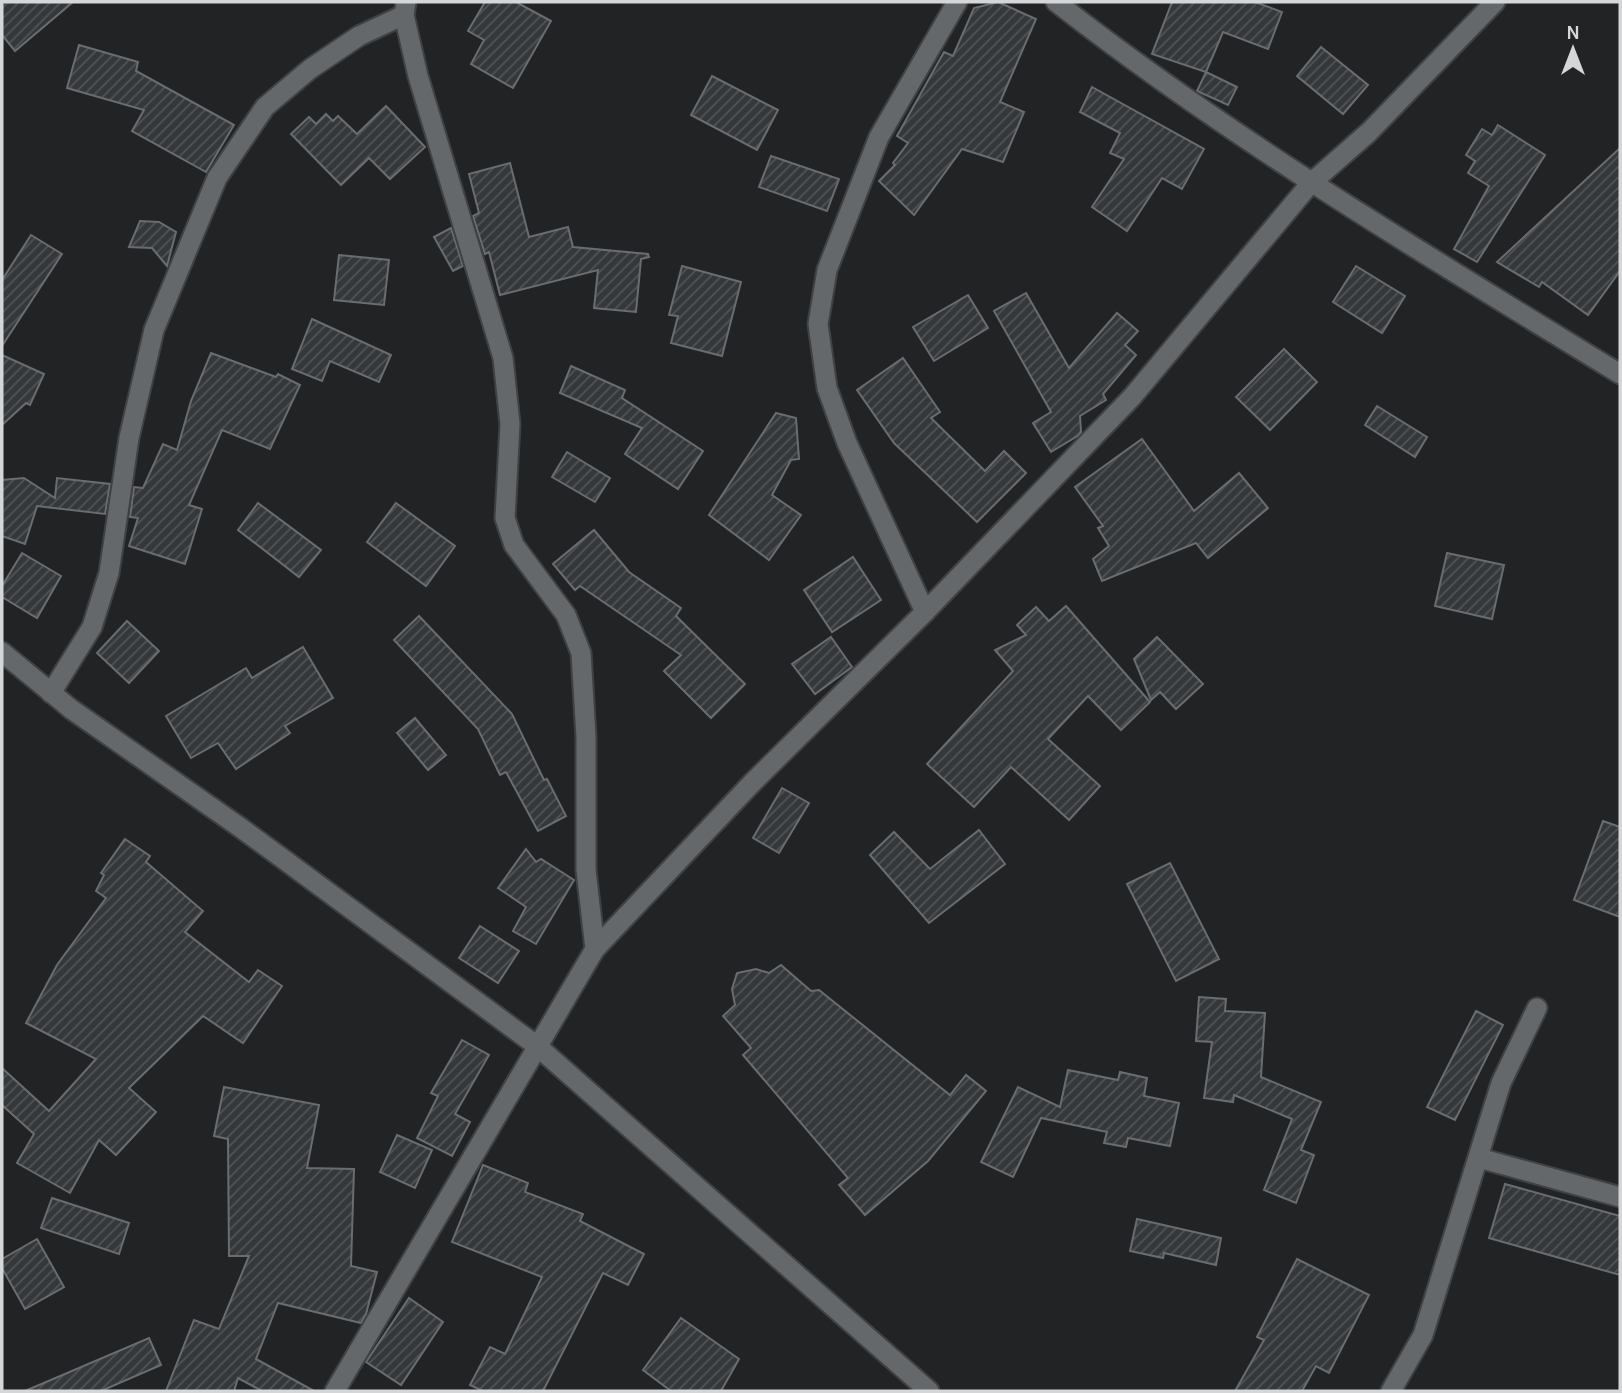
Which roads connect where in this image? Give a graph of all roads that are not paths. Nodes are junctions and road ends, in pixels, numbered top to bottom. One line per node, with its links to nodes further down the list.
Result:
1 (957, 2): 7 (street)
2 (1056, 2): 5 (street)
3 (1495, 2): 5 (street)
4 (405, 8): 9 (street); 10 (street)
5 (1310, 184): 6 (street); 7 (street)
6 (1620, 374)
7 (925, 612): 10 (street)
8 (2, 652): 9 (street)
9 (51, 693): 12 (street)
10 (595, 949): 12 (street)
11 (1537, 1008): 13 (street)
12 (537, 1046): 15 (street); 16 (street)
13 (1479, 1158): 14 (street); 17 (street)
14 (1620, 1197)
15 (335, 1391)
16 (929, 1391)
17 (1391, 1391)

